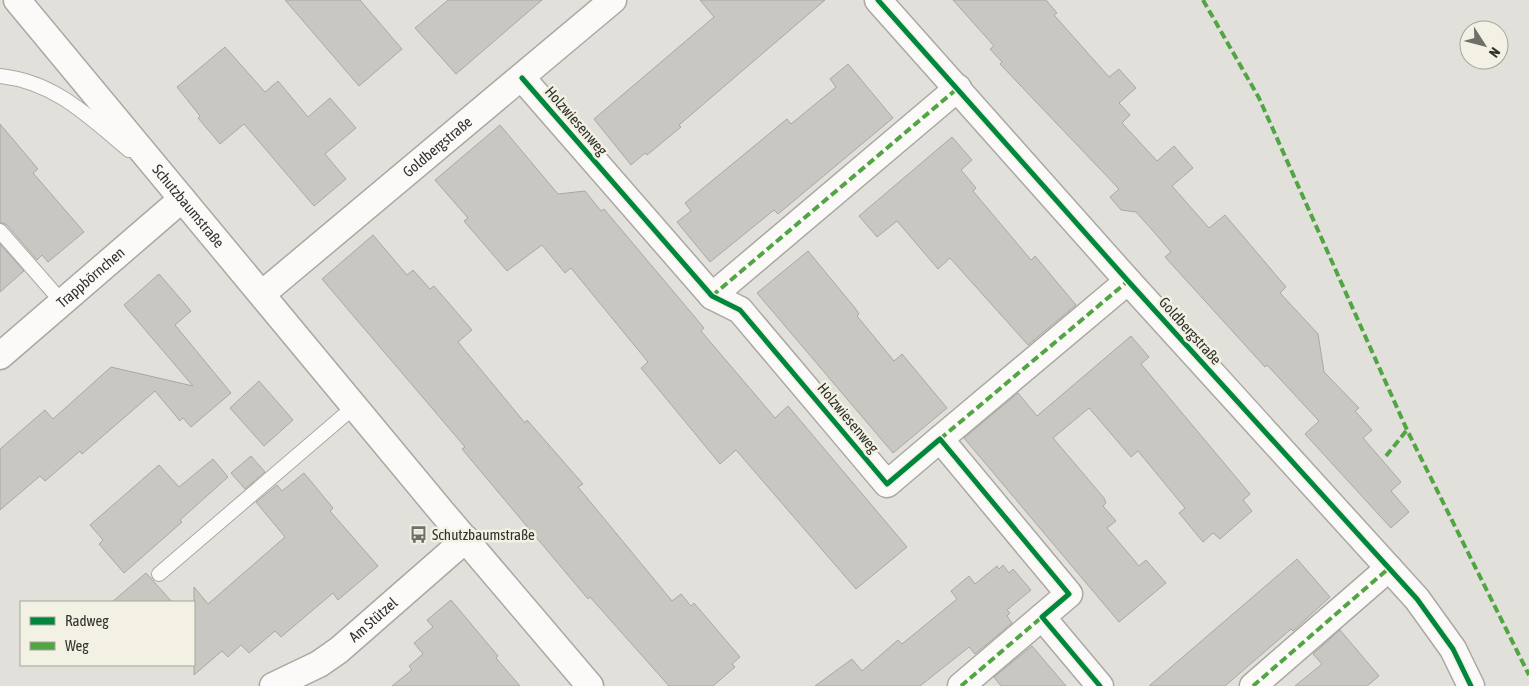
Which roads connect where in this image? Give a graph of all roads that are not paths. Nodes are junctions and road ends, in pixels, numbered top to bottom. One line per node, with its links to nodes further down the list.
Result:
1 (17, 0): 7 (street, Schutzbaumstraße)
2 (613, 0): 5 (street, Goldbergstraße)
3 (878, 0): 6 (street, Goldbergstraße)
4 (0, 76): 7 (lane)
5 (522, 78): 10 (street, Goldbergstraße); 11 (street, Holzwiesenweg)
6 (958, 88): 9 (street, Goldbergstraße); 11 (street)
7 (176, 192): 10 (street, Schutzbaumstraße); 12 (street, Trappbörnchen)
8 (0, 231): 12 (lane)
9 (1128, 281): 15 (street); 17 (street, Goldbergstraße)
10 (262, 294): 14 (street, Schutzbaumstraße)
11 (712, 296): 15 (street, Holzwiesenweg)
12 (62, 302): 13 (street, Trappbörnchen)
13 (0, 356)
14 (355, 406): 16 (street, Schutzbaumstraße); 18 (lane)
15 (940, 439): 19 (street)
16 (466, 539): 20 (street, Am Stützel); 21 (street, Schutzbaumstraße)
17 (1389, 568): 24 (street); 25 (street, Goldbergstraße)
18 (159, 574)
19 (1042, 617): 22 (street); 23 (street)
20 (273, 686)
21 (590, 686)
22 (960, 686)
23 (1100, 686)
24 (1253, 686)
25 (1471, 686)

